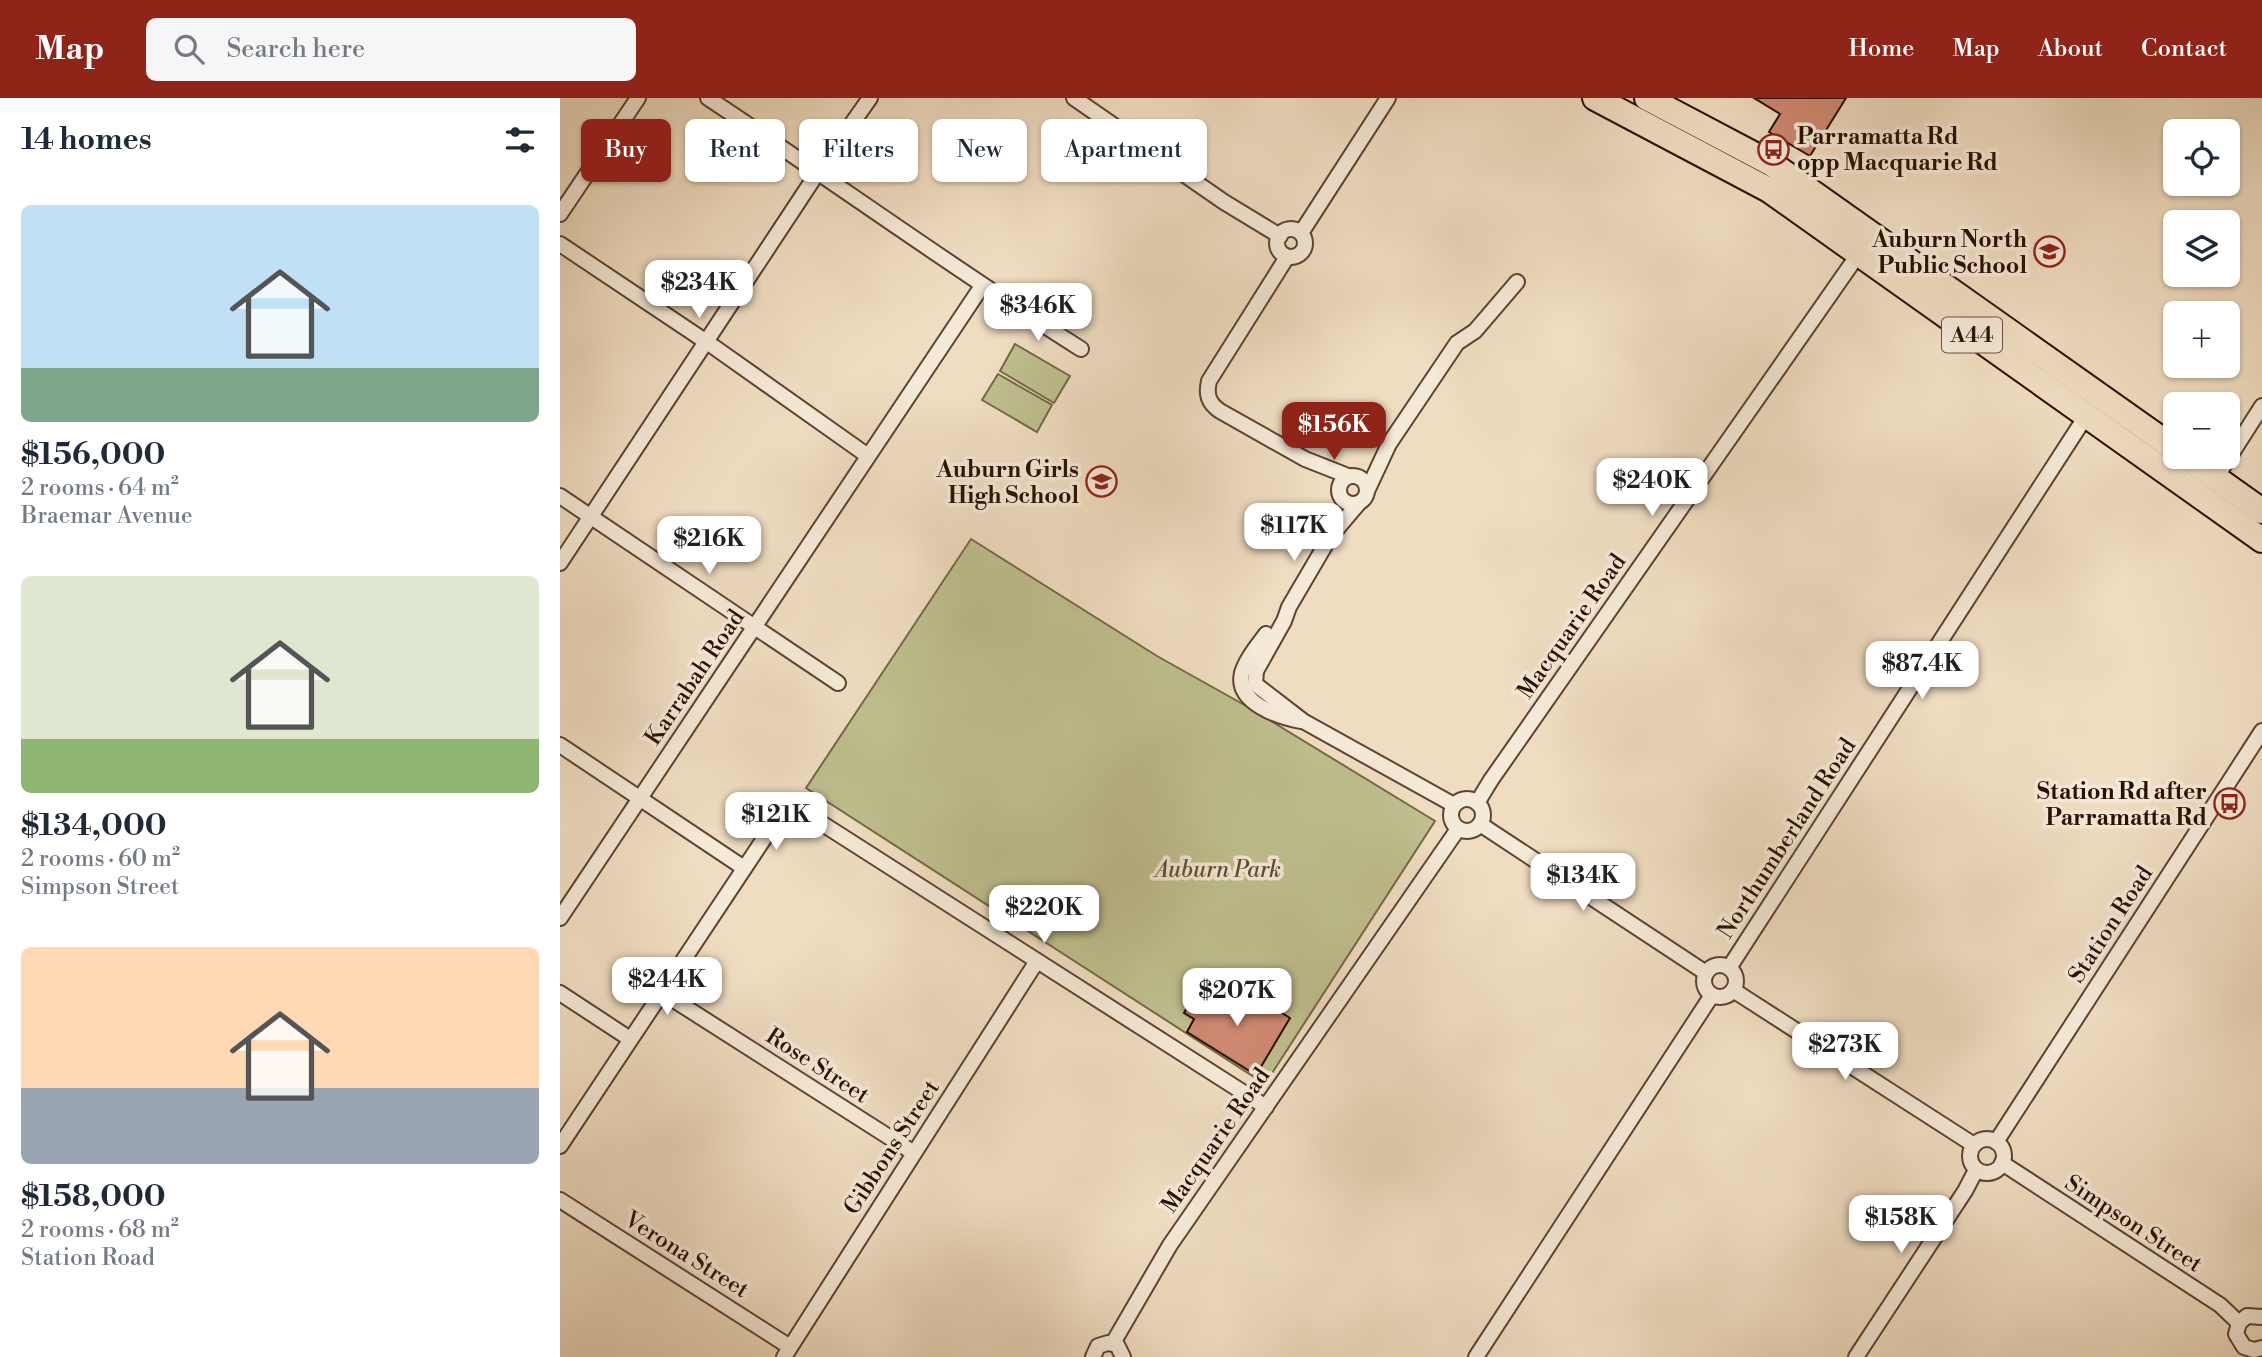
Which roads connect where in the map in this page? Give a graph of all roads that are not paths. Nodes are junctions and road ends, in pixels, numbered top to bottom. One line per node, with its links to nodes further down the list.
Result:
1 (638, 98): 12 (street)
2 (708, 98): 9 (street)
3 (870, 98): 8 (street)
4 (1073, 98): 14 (street)
5 (1388, 98): 13 (street)
6 (1595, 98): 16 (highway, A44)
7 (1647, 98): 16 (highway, A44)
8 (855, 119)
9 (799, 159)
10 (811, 182): 20 (street)
11 (832, 182): 19 (street)
12 (560, 214)
13 (1301, 233): 14 (street); 17 (street)
14 (1280, 236): 17 (street)
15 (560, 244): 20 (street)
16 (1866, 245): 23 (highway, A44); 24 (highway, A44); 47 (street, Macquarie Road)
17 (1287, 257): 27 (street)
18 (1517, 282): 25 (street)
19 (982, 286): 21 (street); 26 (street, Karrabah Road)
20 (705, 341): 26 (street); 36 (street)
21 (1082, 349)
22 (2262, 406): 30 (street)
23 (2086, 416): 38 (highway, A44); 54 (street, Northumberland Road)
24 (2163, 441)
25 (1389, 444): 29 (street); 31 (street)
26 (868, 456): 41 (street, Karrabah Road)
27 (1305, 459): 29 (street); 32 (street)
28 (2203, 469): 30 (highway)
29 (1352, 476): 31 (street); 32 (street)
30 (2216, 478): 35 (highway)
31 (1367, 489): 34 (street)
32 (1340, 494): 34 (street); 37 (street)
33 (560, 496): 36 (street)
34 (1358, 504): 37 (street)
35 (2262, 511)
36 (590, 518): 39 (street); 41 (street)
37 (1330, 537): 40 (street)
38 (2262, 540)
39 (560, 563)
40 (1289, 607): 43 (street); 43 (street)
41 (754, 627): 42 (street); 46 (street, Karrabah Road)
42 (838, 683)
43 (1303, 721): 48 (street)
44 (2262, 731): 62 (street, Station Road)
45 (560, 745): 46 (street)
46 (640, 798): 51 (street); 52 (street, Karrabah Road)
47 (1477, 803): 48 (street); 49 (street)
48 (1454, 805): 50 (street)
49 (1480, 824): 50 (street); 55 (street)
50 (1458, 829): 61 (street, Macquarie Road)
51 (744, 868): 53 (street); 58 (street)
52 (560, 918)
53 (1037, 961): 61 (street); 65 (street, Gibbons Street)
54 (1729, 968): 55 (street); 56 (street)
55 (1706, 973): 59 (street)
56 (1733, 990): 59 (street); 63 (street)
57 (560, 993): 60 (street)
58 (663, 993): 60 (street); 65 (street, Rose Street)
59 (1712, 995): 77 (street)
60 (630, 1039): 64 (street)
61 (1266, 1107): 71 (street, Macquarie Road)
62 (1996, 1142): 63 (street); 66 (street)
63 (1974, 1145): 67 (street)
64 (560, 1146)
65 (914, 1153): 73 (street, Gibbons Street)
66 (2002, 1163): 67 (street); 70 (street, Simpson Street)
67 (1976, 1170): 78 (street)
68 (560, 1200): 73 (street, Verona Street)
69 (2262, 1317): 70 (street)
70 (2239, 1323): 74 (street)
71 (1112, 1343): 75 (street); 76 (street)
72 (2262, 1348): 74 (street)
73 (787, 1352)
74 (2241, 1352)
75 (1093, 1357)
76 (1124, 1357)
77 (1476, 1357)
78 (1856, 1357)

